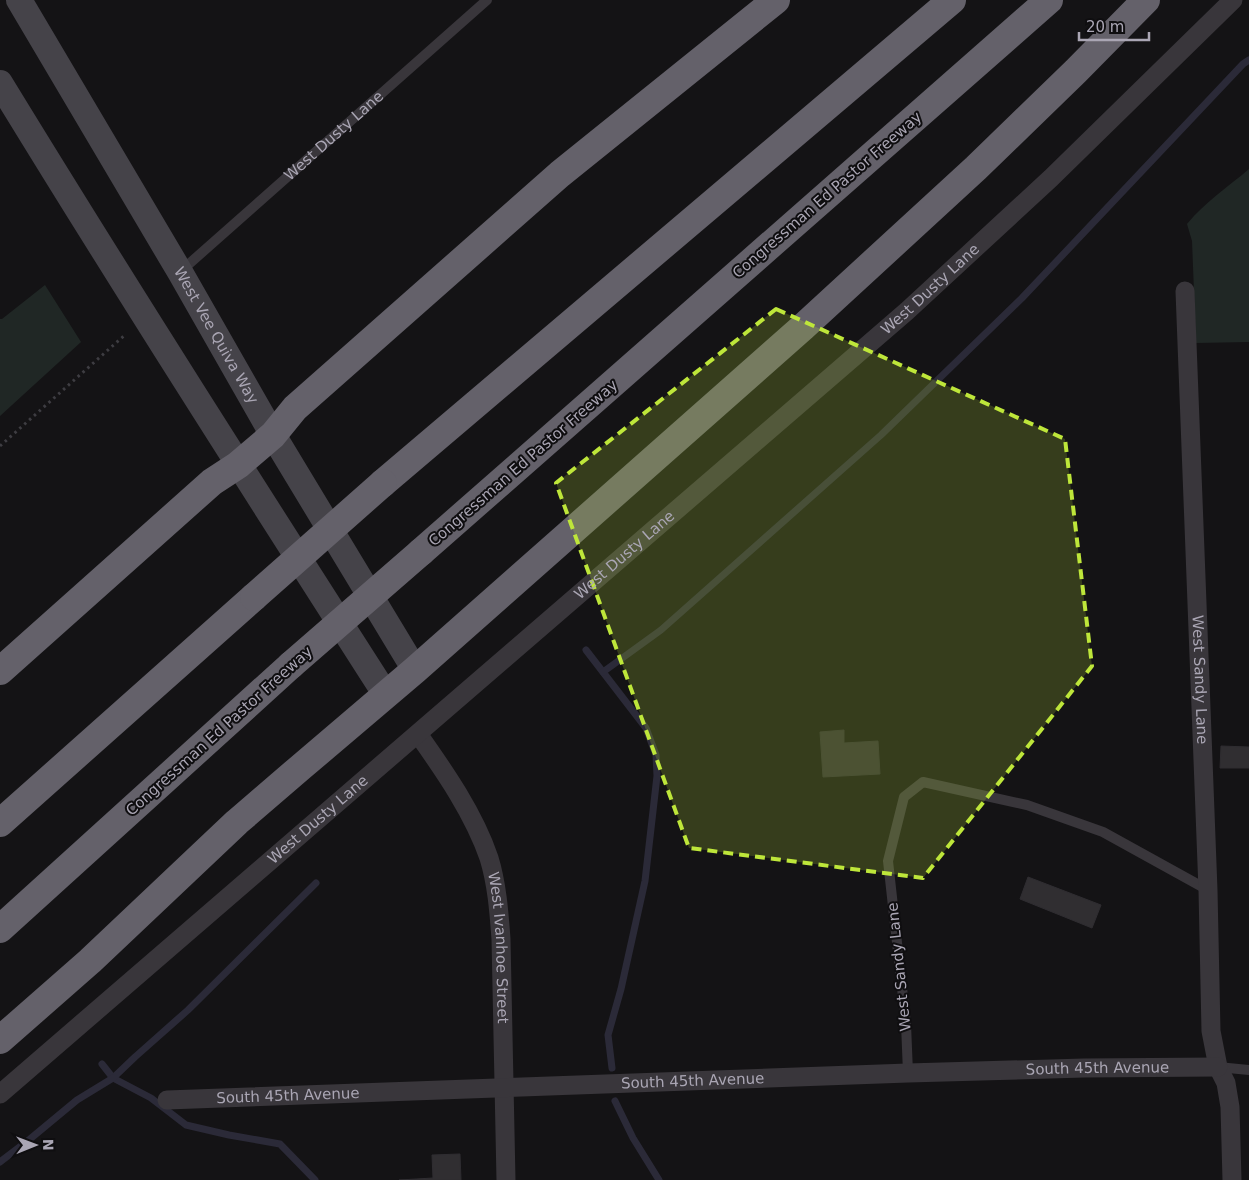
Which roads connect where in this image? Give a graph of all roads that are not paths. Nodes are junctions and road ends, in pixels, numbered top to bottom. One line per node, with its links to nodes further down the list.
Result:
1 (19, 0): 9 (street, West Vee Quiva Way)
2 (487, 0): 9 (lane, West Dusty Lane)
3 (776, 0): 11 (highway)
4 (952, 0): 17 (highway, bridge)
5 (1049, 0): 19 (highway, Congressman Ed Pastor Freeway, bridge)
6 (1146, 0): 13 (highway)
7 (1233, 0): 16 (street, West Dusty Lane)
8 (0, 83): 12 (street)
9 (180, 272): 11 (street, West Vee Quiva Way)
10 (1185, 291): 18 (street, West Sandy Lane)
11 (274, 435): 12 (highway); 13 (street, West Vee Quiva Way)
12 (238, 465): 14 (highway); 15 (street)
13 (415, 670): 15 (highway)
14 (0, 671)
15 (386, 696): 20 (highway)
16 (418, 734): 24 (street, West Ivanhoe Street); 25 (street, West Dusty Lane)
17 (0, 823)
18 (1208, 890): 21 (street, West Sandy Lane); 23 (lane, West Sandy Lane)
19 (0, 929)
20 (0, 1040)
21 (1218, 1067): 22 (lane); 23 (street, South 45th Avenue); 28 (street, West Sandy Lane)
22 (1249, 1070)
23 (908, 1073): 24 (street, South 45th Avenue)
24 (504, 1087): 26 (street, South 45th Avenue); 27 (street, West Ivanhoe Street)
25 (0, 1094)
26 (167, 1100)
27 (506, 1180)
28 (1232, 1180)

